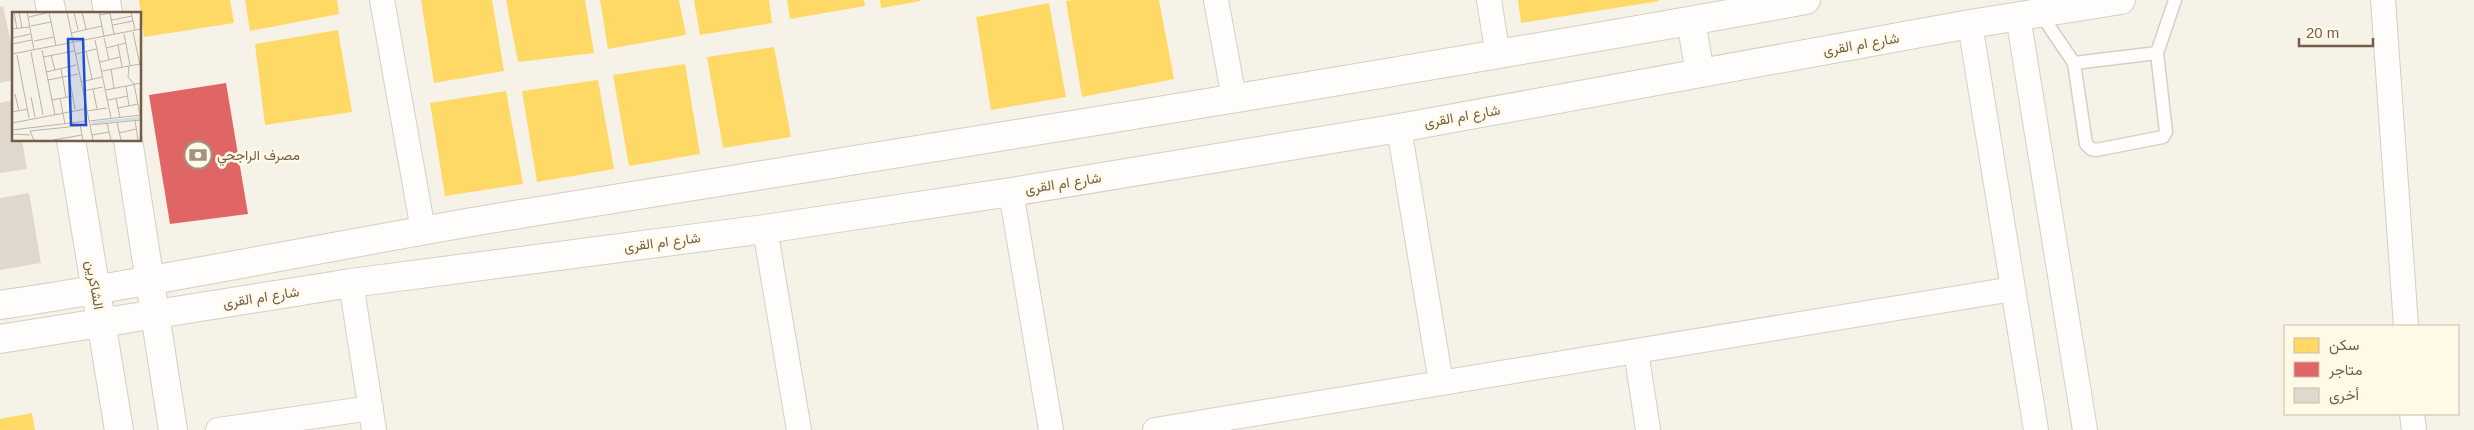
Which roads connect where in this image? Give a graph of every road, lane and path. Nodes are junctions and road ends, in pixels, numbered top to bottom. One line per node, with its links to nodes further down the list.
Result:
1 (382, 0): 21 (street)
2 (1216, 0): 15 (street)
3 (1488, 0): 12 (street)
4 (1806, 0): 9 (main road)
5 (2121, 0): 8 (main road, شارع ام القرى)
6 (2175, 0): 11 (lane)
7 (2383, 0): 29 (street)
8 (2029, 15): 10 (main road, شارع ام القرى); 13 (lane); 43 (street)
9 (1691, 21): 12 (main road); 14 (main road)
10 (1970, 24): 14 (main road, شارع ام القرى); 24 (street)
11 (2157, 53): 13 (lane); 13 (lane)
12 (1498, 56): 15 (main road)
13 (2074, 64)
14 (1700, 73): 16 (main road, شارع ام القرى)
15 (1234, 98): 21 (main road)
16 (1399, 128): 19 (main road, شارع ام القرى); 32 (street)
17 (71, 141): 25 (main road, الشاكرين)
18 (128, 141): 22 (main road)
19 (1011, 192): 20 (main road, شارع ام القرى); 39 (street)
20 (765, 229): 23 (main road, شارع ام القرى); 38 (street)
21 (423, 230): 22 (main road)
22 (151, 281): 25 (main road); 27 (main road)
23 (351, 283): 27 (main road, شارع ام القرى); 34 (street)
24 (2013, 289): 31 (street); 42 (street)
25 (95, 291): 26 (main road); 28 (main road, الشاكرين)
26 (0, 305)
27 (155, 314): 28 (main road, شارع ام القرى); 36 (main road)
28 (102, 323): 30 (main road, شارع ام القرى); 35 (main road, الشاكرين)
29 (2406, 325)
30 (0, 339)
31 (1636, 351): 32 (street); 41 (street)
32 (1441, 383): 40 (street)
33 (2412, 415): 44 (street)
34 (372, 419): 37 (street)
35 (119, 430)
36 (173, 430)
37 (218, 430)
38 (799, 430)
39 (1051, 430)
40 (1155, 430)
41 (1648, 430)
42 (2036, 430)
43 (2084, 430)
44 (2414, 430)

